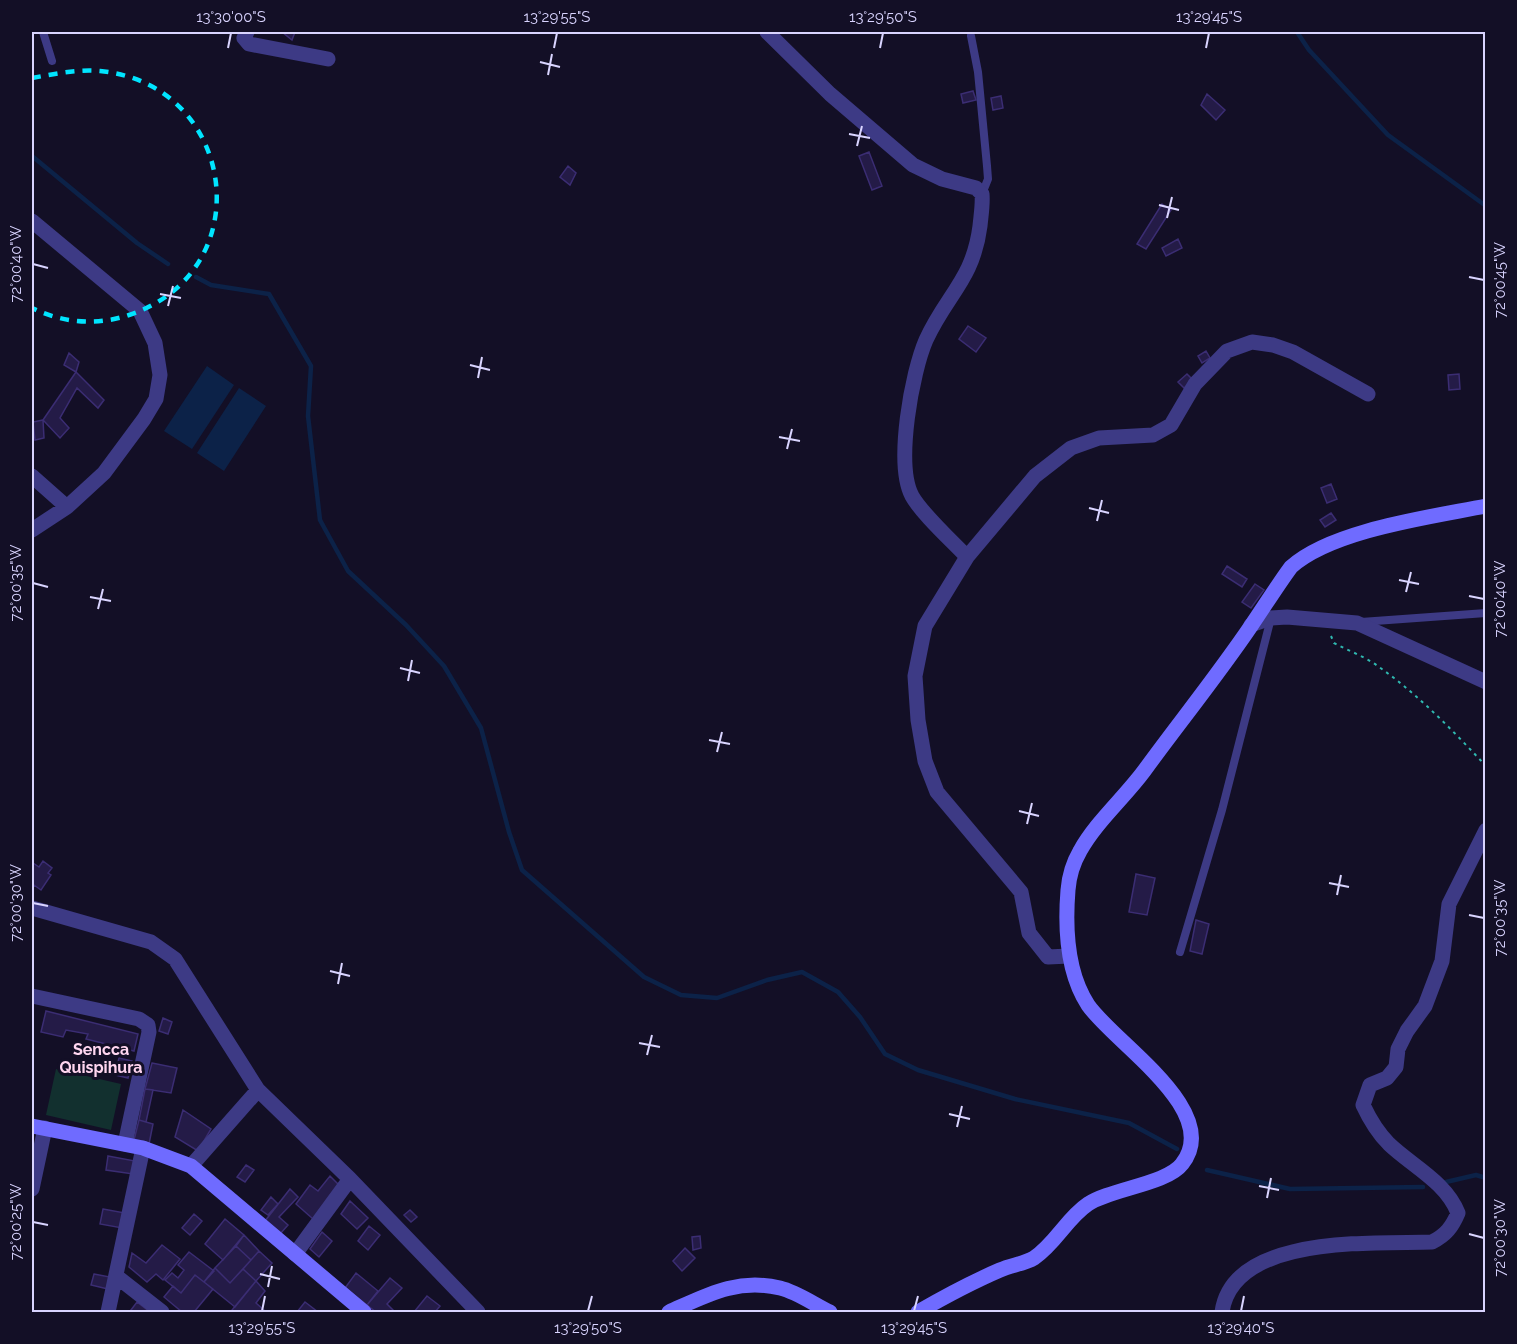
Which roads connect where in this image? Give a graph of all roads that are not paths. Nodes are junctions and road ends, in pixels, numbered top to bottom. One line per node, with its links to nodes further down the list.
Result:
1 (43, 32): 6 (lane)
2 (247, 32): 5 (street)
3 (767, 32): 7 (street)
4 (971, 36): 7 (lane)
5 (328, 59)
6 (52, 61)
7 (982, 194): 14 (street)
8 (32, 221): 12 (street)
9 (1368, 394): 14 (street)
10 (32, 476): 12 (street)
11 (1485, 506): 18 (main road)
12 (67, 507): 13 (street)
13 (32, 530)
14 (967, 557): 23 (street)
15 (1485, 613): 17 (lane)
16 (1271, 618): 17 (street); 18 (street); 22 (lane)
17 (1357, 623): 19 (street)
18 (1251, 625): 23 (main road)
19 (1485, 682)
20 (1485, 830): 41 (street)
21 (32, 908): 25 (street)
22 (1180, 952)
23 (1070, 956): 40 (main road)
24 (32, 996): 27 (street)
25 (258, 1090): 29 (street); 30 (street)
26 (38, 1127): 27 (main road); 31 (street)
27 (125, 1144): 28 (main road)
28 (143, 1148): 29 (main road); 33 (street)
29 (192, 1166): 32 (main road)
30 (350, 1179): 32 (street); 37 (street)
31 (32, 1189)
32 (295, 1254): 34 (main road)
33 (116, 1276): 35 (street); 36 (street)
34 (357, 1310)
35 (108, 1312)
36 (162, 1312)
37 (478, 1312)
38 (669, 1312): 39 (main road)
39 (830, 1312)
40 (918, 1312)
41 (1222, 1312)

